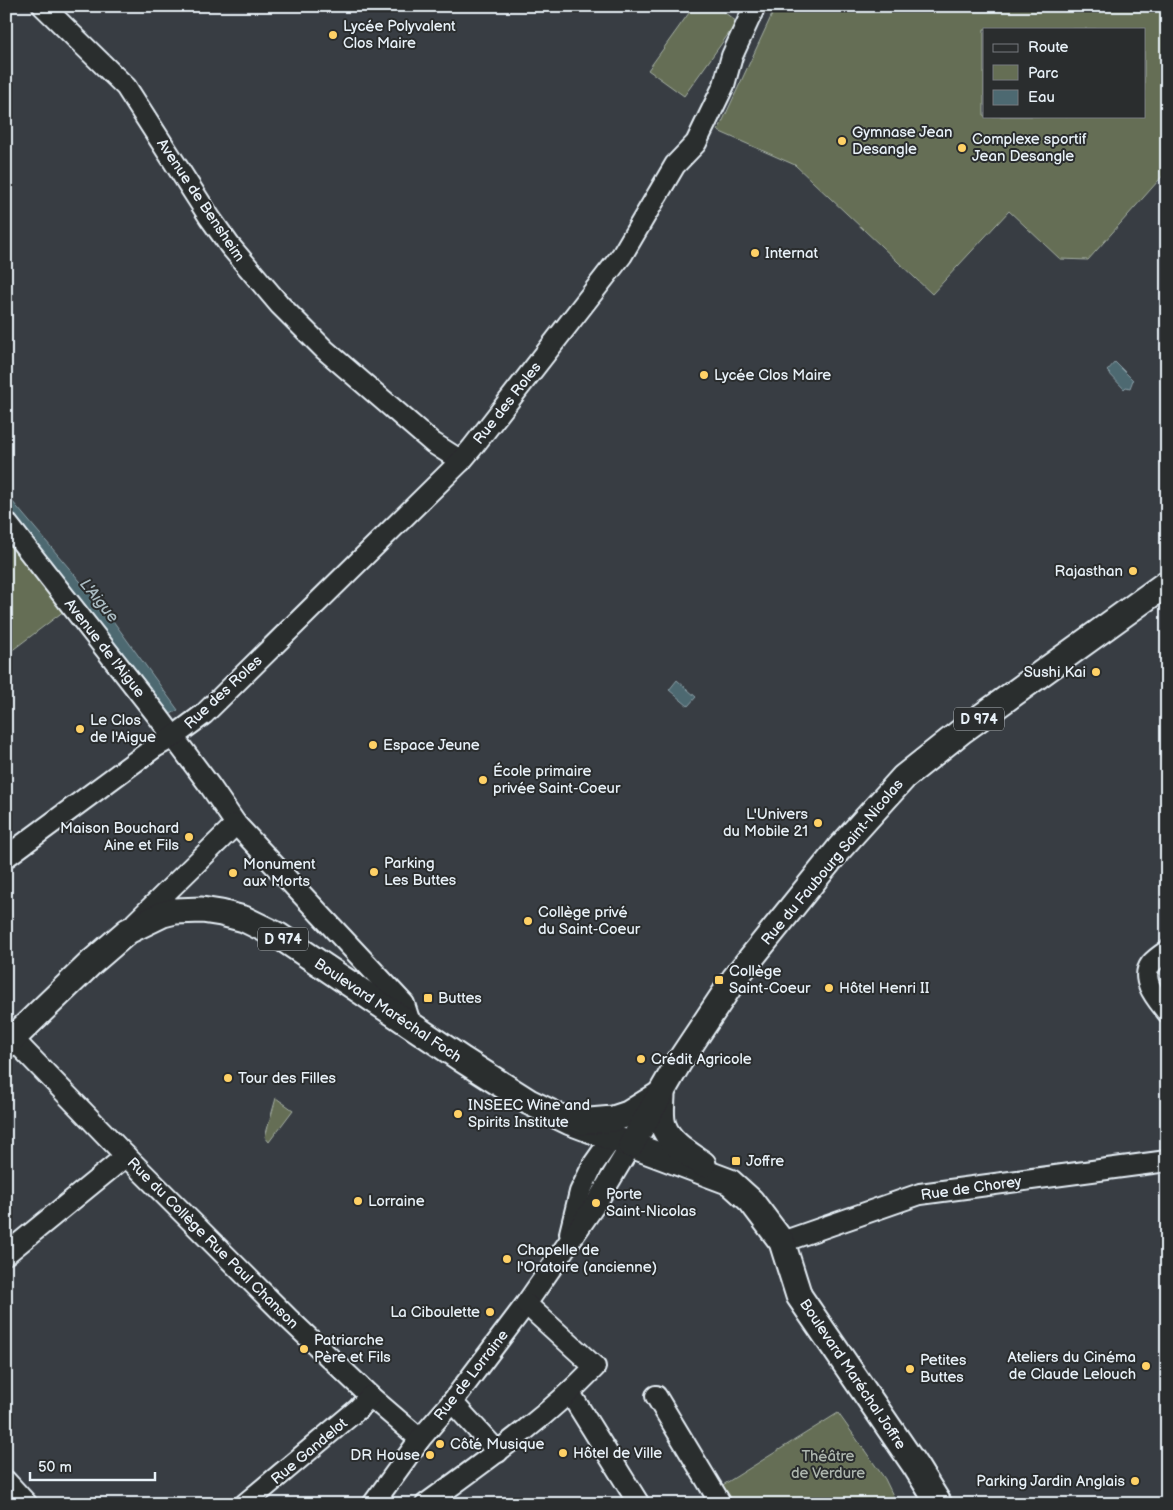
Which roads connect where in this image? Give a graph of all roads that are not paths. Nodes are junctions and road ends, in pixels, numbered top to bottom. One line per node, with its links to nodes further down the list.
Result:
1 (44, 6): 3 (street, Avenue de Bensheim)
2 (755, 6): 3 (street, Rue des Roles)
3 (461, 461): 6 (street, Rue des Roles)
4 (6, 522): 6 (street, Avenue de l'Aigue)
5 (1167, 583): 16 (main road, Rue du Faubourg Saint-Nicolas / D 974)
6 (173, 736): 7 (street, Avenue de l'Aigue); 8 (street, Rue des Roles)
7 (236, 824): 9 (street); 14 (street, Avenue de l'Aigue)
8 (6, 856)
9 (179, 880): 10 (street); 11 (street)
10 (187, 910): 11 (main road, Boulevard Maréchal Foch / D 974); 14 (main road, Boulevard Maréchal Foch / D 974)
11 (128, 931): 15 (main road, Boulevard Maréchal Foch / D 974)
12 (1167, 951): 13 (street)
13 (1167, 1012)
14 (411, 1026): 18 (main road, Boulevard Maréchal Foch / D 974)
15 (10, 1042): 20 (street, Rue du Collège Rue Paul Chanson)
16 (662, 1094): 17 (main road); 19 (main road, Rue du Faubourg Saint-Nicolas / D 974); 22 (main road)
17 (628, 1114): 18 (main road); 19 (main road)
18 (570, 1122): 19 (main road, Boulevard Maréchal Foch / D 974)
19 (621, 1142): 22 (main road, Boulevard Maréchal Joffre); 24 (street, Rue de Lorraine); 24 (street, Rue de Lorraine)
20 (126, 1156): 25 (street); 28 (street, Rue du Collège Rue Paul Chanson)
21 (1167, 1161): 23 (street, Rue de Chorey)
22 (730, 1182): 23 (main road, Boulevard Maréchal Joffre)
23 (782, 1242): 40 (main road, Boulevard Maréchal Joffre)
24 (567, 1244): 26 (street, Rue de Lorraine)
25 (6, 1254)
26 (526, 1304): 27 (street); 30 (street, Rue de Lorraine)
27 (570, 1393): 32 (street); 38 (street)
28 (370, 1396): 31 (street, Rue du Collège Rue Paul Chanson); 35 (street, Rue Gandelot)
29 (656, 1396): 39 (street)
30 (452, 1402): 31 (street, Rue de Lorraine); 32 (street)
31 (420, 1438): 36 (street, Rue de Lorraine)
32 (498, 1452): 37 (street)
33 (6, 1481): 34 (street)
34 (27, 1504)
35 (245, 1504)
36 (373, 1504)
37 (426, 1504)
38 (639, 1504)
39 (721, 1504)
40 (939, 1504)

